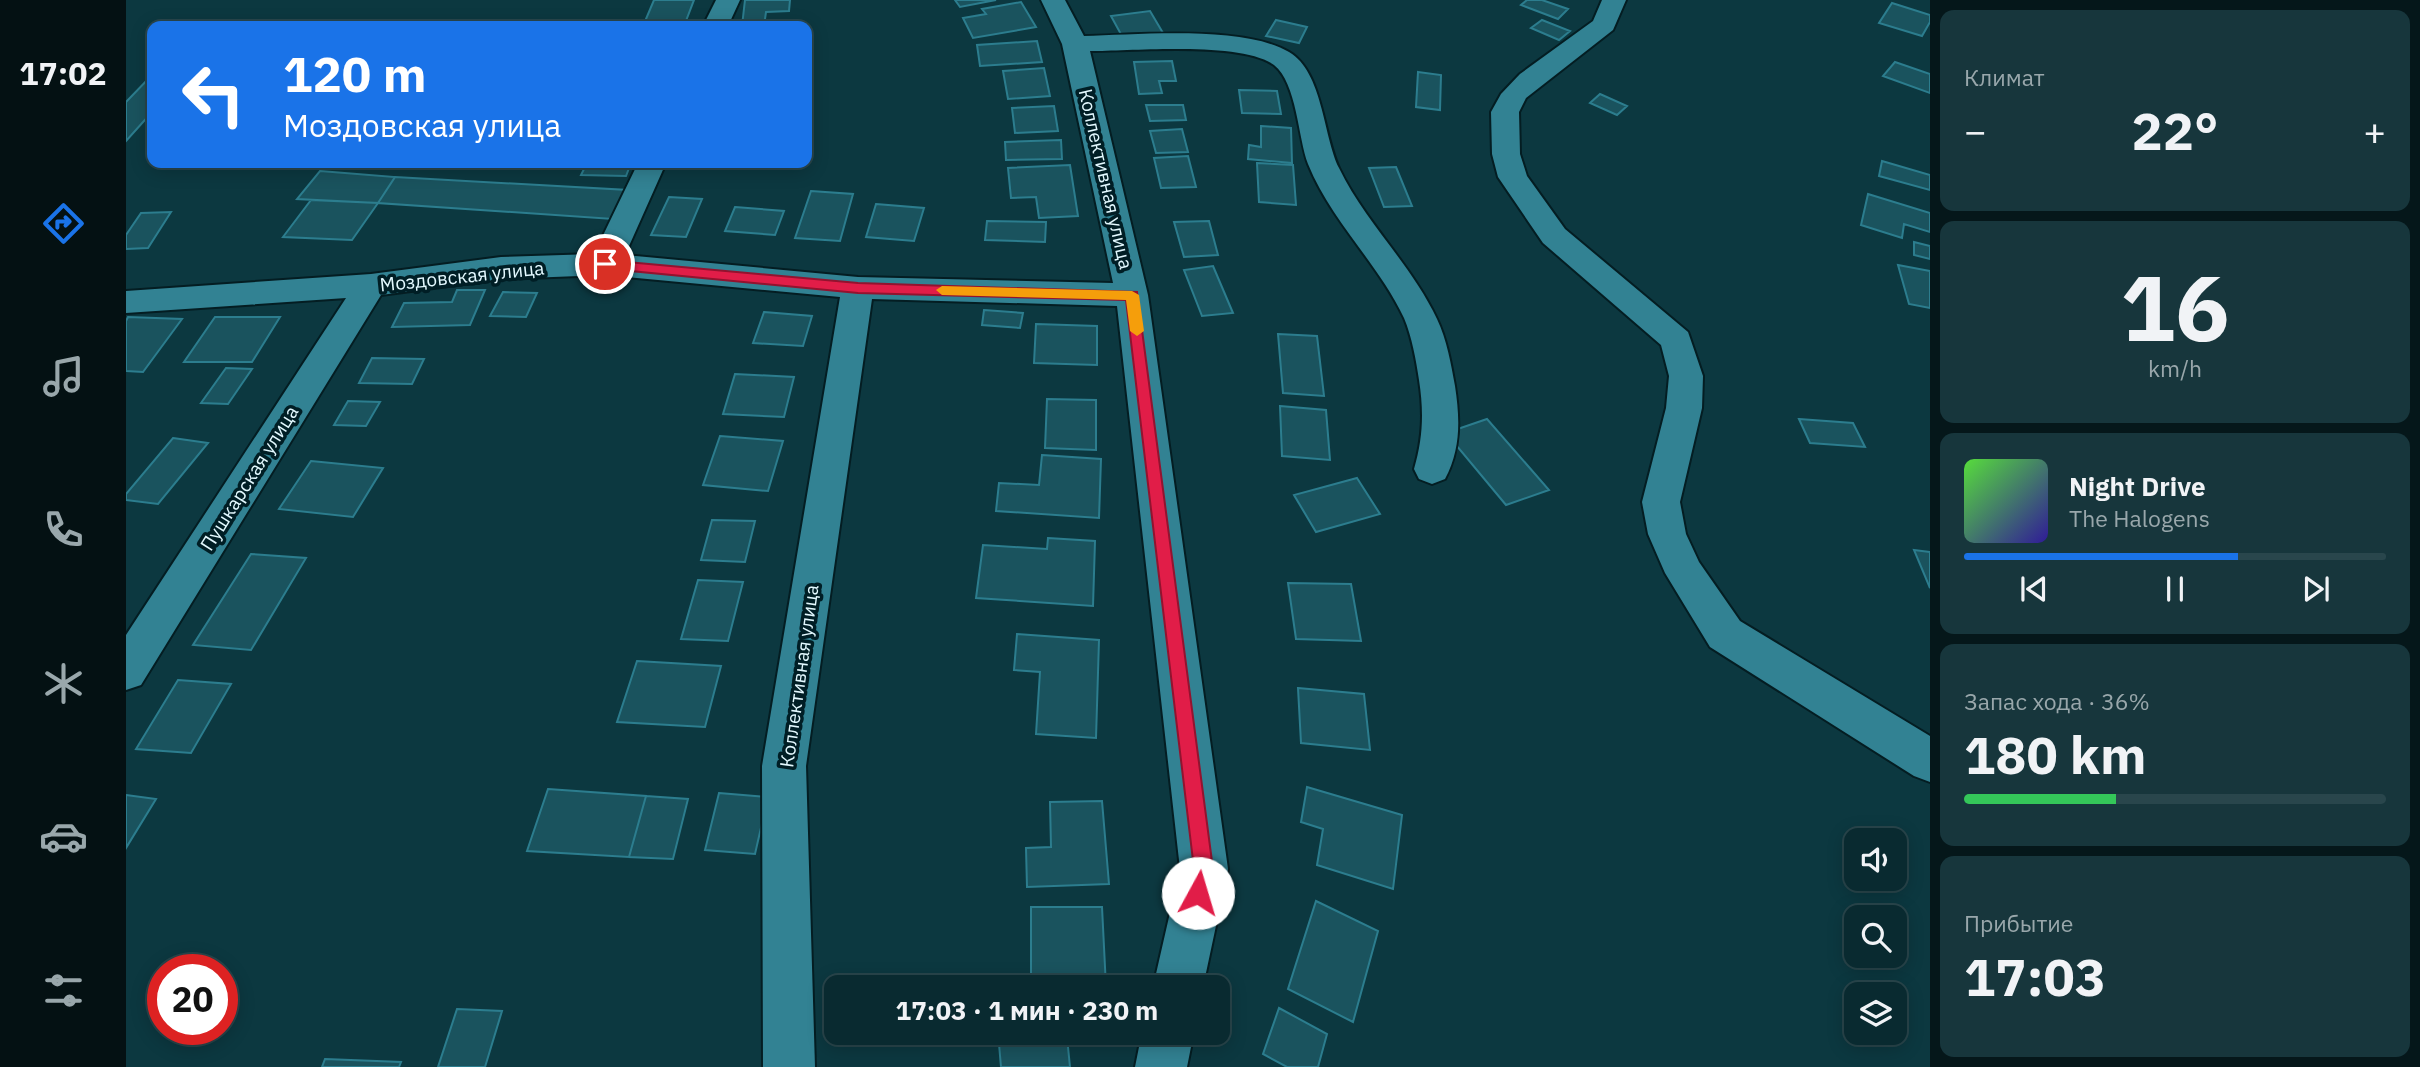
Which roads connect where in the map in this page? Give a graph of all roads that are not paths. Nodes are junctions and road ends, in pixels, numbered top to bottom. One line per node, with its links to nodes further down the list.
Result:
1 (728, 0): 4 (street)
2 (1053, 0): 5 (street, Коллективная улица)
3 (1614, 0): 14 (street)
4 (718, 21)
5 (1075, 44): 10 (street, Коллективная улица); 12 (street)
6 (650, 168): 7 (street)
7 (605, 264): 8 (street, Моздовская улица); 9 (street, Моздовская улица)
8 (371, 285): 11 (street, Моздовская улица); 13 (street, Пушкарская улица)
9 (858, 288): 10 (street, Моздовская улица); 17 (street, Коллективная улица)
10 (1132, 295): 15 (street, Коллективная улица)
11 (126, 302)
12 (1432, 469)
13 (126, 671)
14 (1930, 761)
15 (1181, 975)
16 (1165, 1045): 18 (street)
17 (789, 1067)
18 (1161, 1067)

